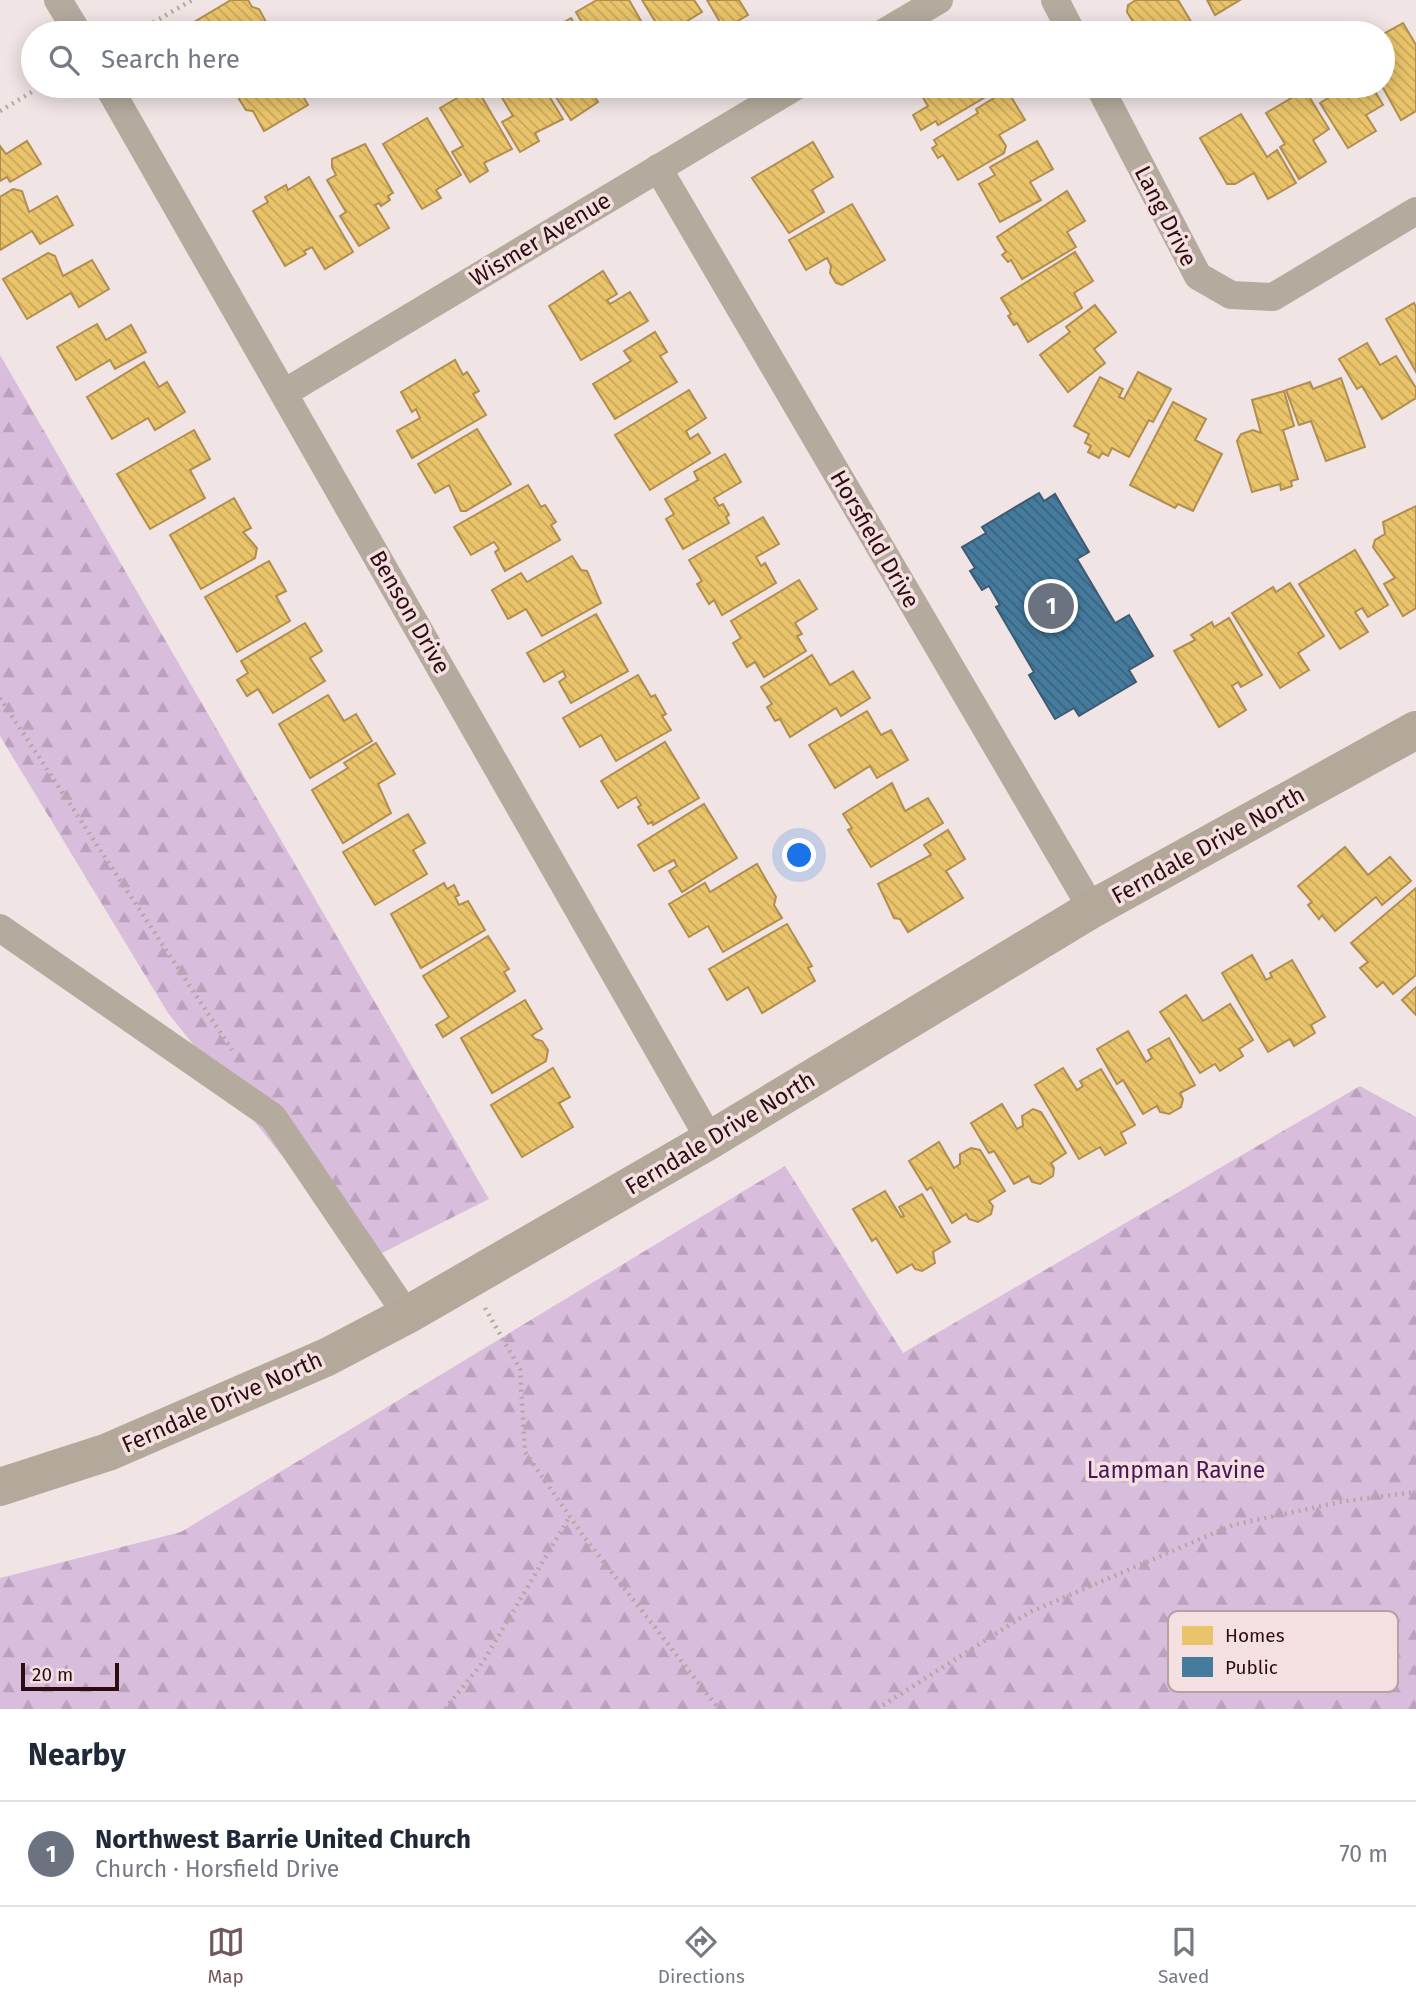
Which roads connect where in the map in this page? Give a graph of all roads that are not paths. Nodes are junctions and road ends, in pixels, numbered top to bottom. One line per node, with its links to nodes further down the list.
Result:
1 (58, 0): 4 (street)
2 (939, 0): 5 (street)
3 (1055, 0): 6 (street)
4 (71, 21)
5 (903, 21)
6 (1066, 21)
7 (115, 98): 12 (street, Benson Drive)
8 (776, 98): 10 (street, Wismer Avenue)
9 (1105, 98): 11 (street, Lang Drive)
10 (658, 168): 12 (street, Wismer Avenue); 14 (street, Horsfield Drive)
11 (1416, 211)
12 (284, 393): 16 (street, Benson Drive)
13 (1414, 734): 14 (main road, Ferndale Drive North)
14 (1092, 909): 16 (main road, Ferndale Drive North)
15 (0, 928): 17 (street)
16 (710, 1140): 17 (main road, Ferndale Drive North)
17 (407, 1315): 18 (main road, Ferndale Drive North)
18 (0, 1487)

